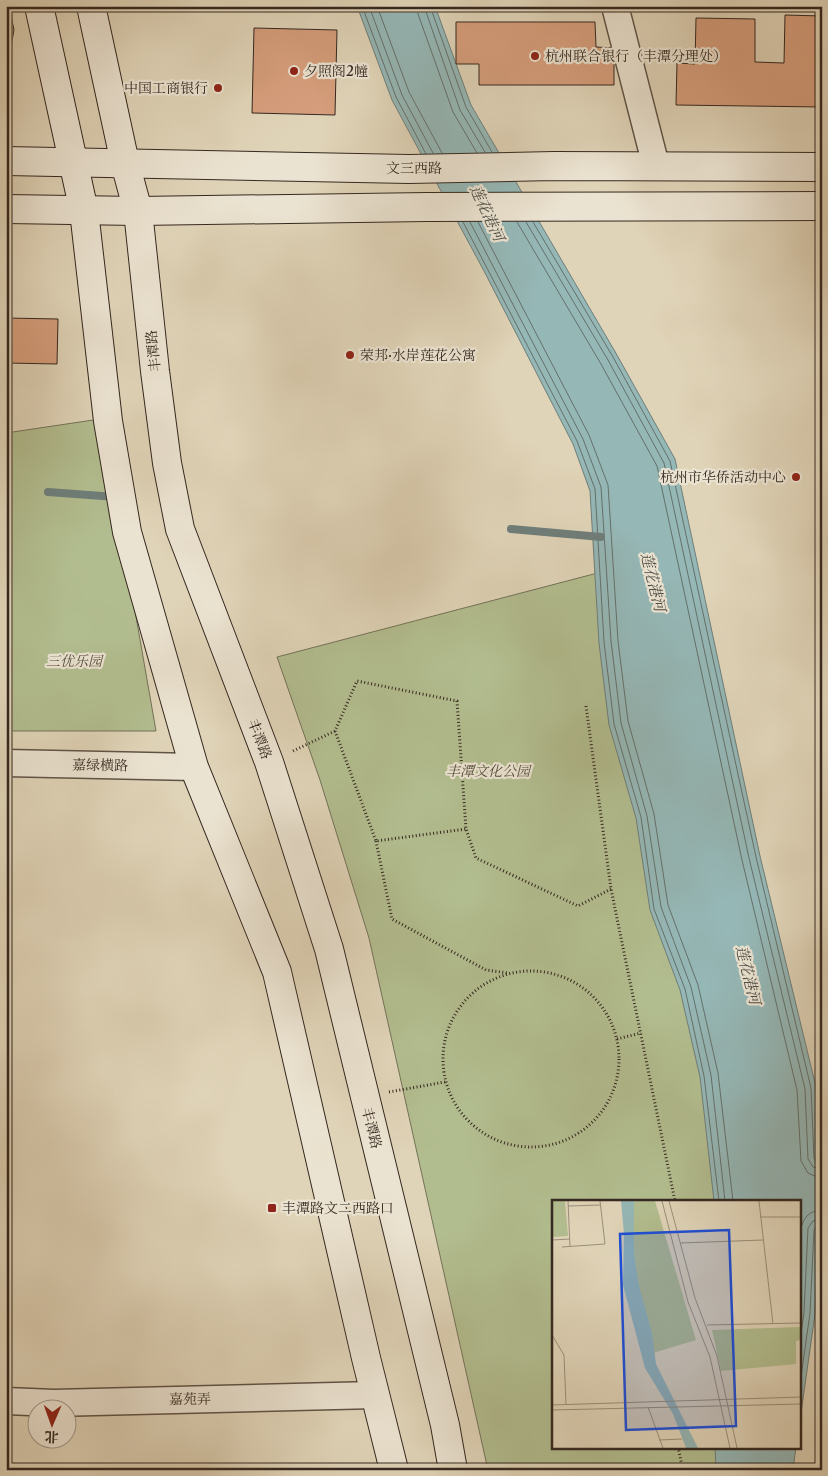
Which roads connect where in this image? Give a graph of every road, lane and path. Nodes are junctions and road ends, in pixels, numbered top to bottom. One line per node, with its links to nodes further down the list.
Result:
1 (39, 6): 5 (main road)
2 (91, 6): 6 (main road, 丰潭路)
3 (615, 6): 7 (street)
4 (6, 161): 5 (main road, 文三西路)
5 (72, 162): 6 (main road, 文三西路); 11 (main road)
6 (125, 163): 7 (main road, 文三西路); 12 (main road, 丰潭路)
7 (656, 166): 8 (main road, 文三西路)
8 (822, 167)
9 (822, 206): 12 (main road)
10 (6, 209): 11 (main road)
11 (84, 211): 12 (main road); 17 (main road)
12 (138, 211): 15 (main road, 丰潭路)
13 (586, 706): 20 (path)
14 (335, 732): 15 (path); 18 (path); 19 (path)
15 (269, 762): 25 (main road, 丰潭路)
16 (6, 763): 17 (street, 嘉绿横路)
17 (194, 767): 27 (main road)
18 (466, 829): 19 (path); 20 (path)
19 (376, 840): 21 (path)
20 (611, 889): 22 (path)
21 (510, 973): 23 (path); 24 (path)
22 (641, 1033): 23 (path); 26 (path)
23 (617, 1039): 24 (path)
24 (446, 1082): 25 (path)
25 (364, 1096): 31 (main road, 丰潭路)
26 (675, 1200)
27 (375, 1394): 28 (street, 嘉苑弄); 30 (main road)
28 (6, 1401)
29 (678, 1448): 32 (path)
30 (394, 1470)
31 (453, 1470)
32 (683, 1470)

